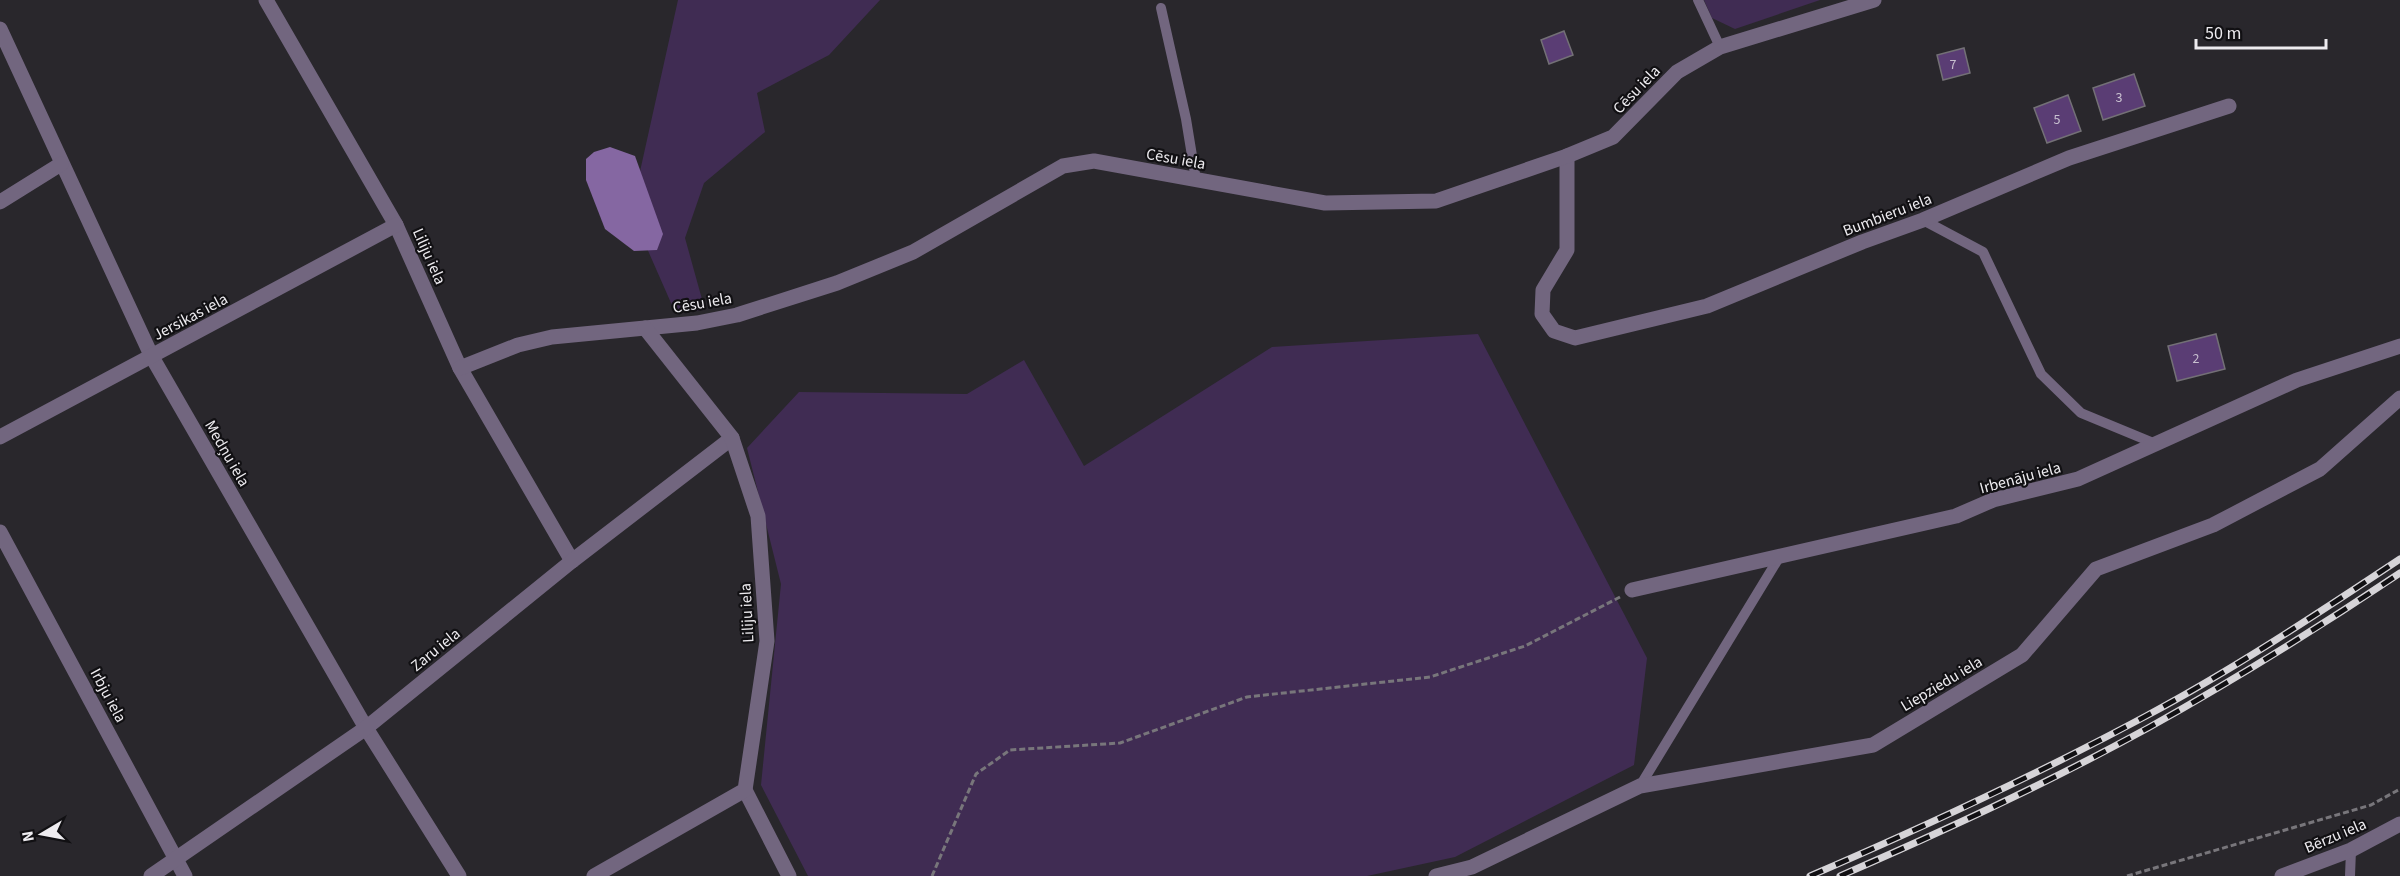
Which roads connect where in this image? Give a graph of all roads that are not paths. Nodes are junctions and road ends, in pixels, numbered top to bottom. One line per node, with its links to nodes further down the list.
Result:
1 (266, 0): 13 (street, Liliju iela)
2 (1698, 0): 6 (lane)
3 (1874, 0): 6 (street, Cēsu iela)
4 (1161, 8): 10 (lane)
5 (0, 29): 9 (street, Medņu iela)
6 (1720, 47): 8 (street, Cēsu iela)
7 (2229, 106): 12 (street, Bumbieru iela)
8 (1567, 156): 10 (street, Cēsu iela); 12 (street, Bumbieru iela)
9 (61, 164): 11 (street); 16 (street, Medņu iela)
10 (1196, 180): 14 (street, Cēsu iela)
11 (0, 202)
12 (1923, 220): 21 (lane)
13 (396, 225): 16 (street, Jersikas iela); 17 (street, Liliju iela)
14 (645, 328): 17 (street, Cēsu iela); 20 (street, Liliju iela)
15 (2400, 346): 21 (street, Irbenāju iela)
16 (152, 357): 19 (street, Jersikas iela); 26 (street, Medņu iela)
17 (460, 368): 24 (street, Liliju iela)
18 (2400, 398): 27 (street, Liepziedu iela)
19 (0, 437)
20 (732, 438): 24 (street, Zaru iela); 28 (street, Liliju iela)
21 (2156, 444): 23 (street, Irbenāju iela)
22 (0, 532): 31 (street, Irbju iela)
23 (1780, 556): 25 (street, Irbenāju iela); 27 (lane)
24 (572, 561): 26 (street, Zaru iela)
25 (1632, 590)
26 (366, 728): 31 (street, Zaru iela); 34 (street, Medņu iela)
27 (1640, 786): 37 (street, Liepziedu iela)
28 (745, 790): 35 (street); 36 (street)
29 (2400, 824): 30 (street, Bērzu iela)
30 (2351, 850): 38 (street, Bērzu iela); 39 (lane)
31 (176, 858): 32 (street, Zaru iela); 33 (street, Irbju iela)
32 (151, 876)
33 (185, 876)
34 (459, 876)
35 (594, 876)
36 (789, 876)
37 (1436, 876)
38 (2282, 876)
39 (2350, 876)

